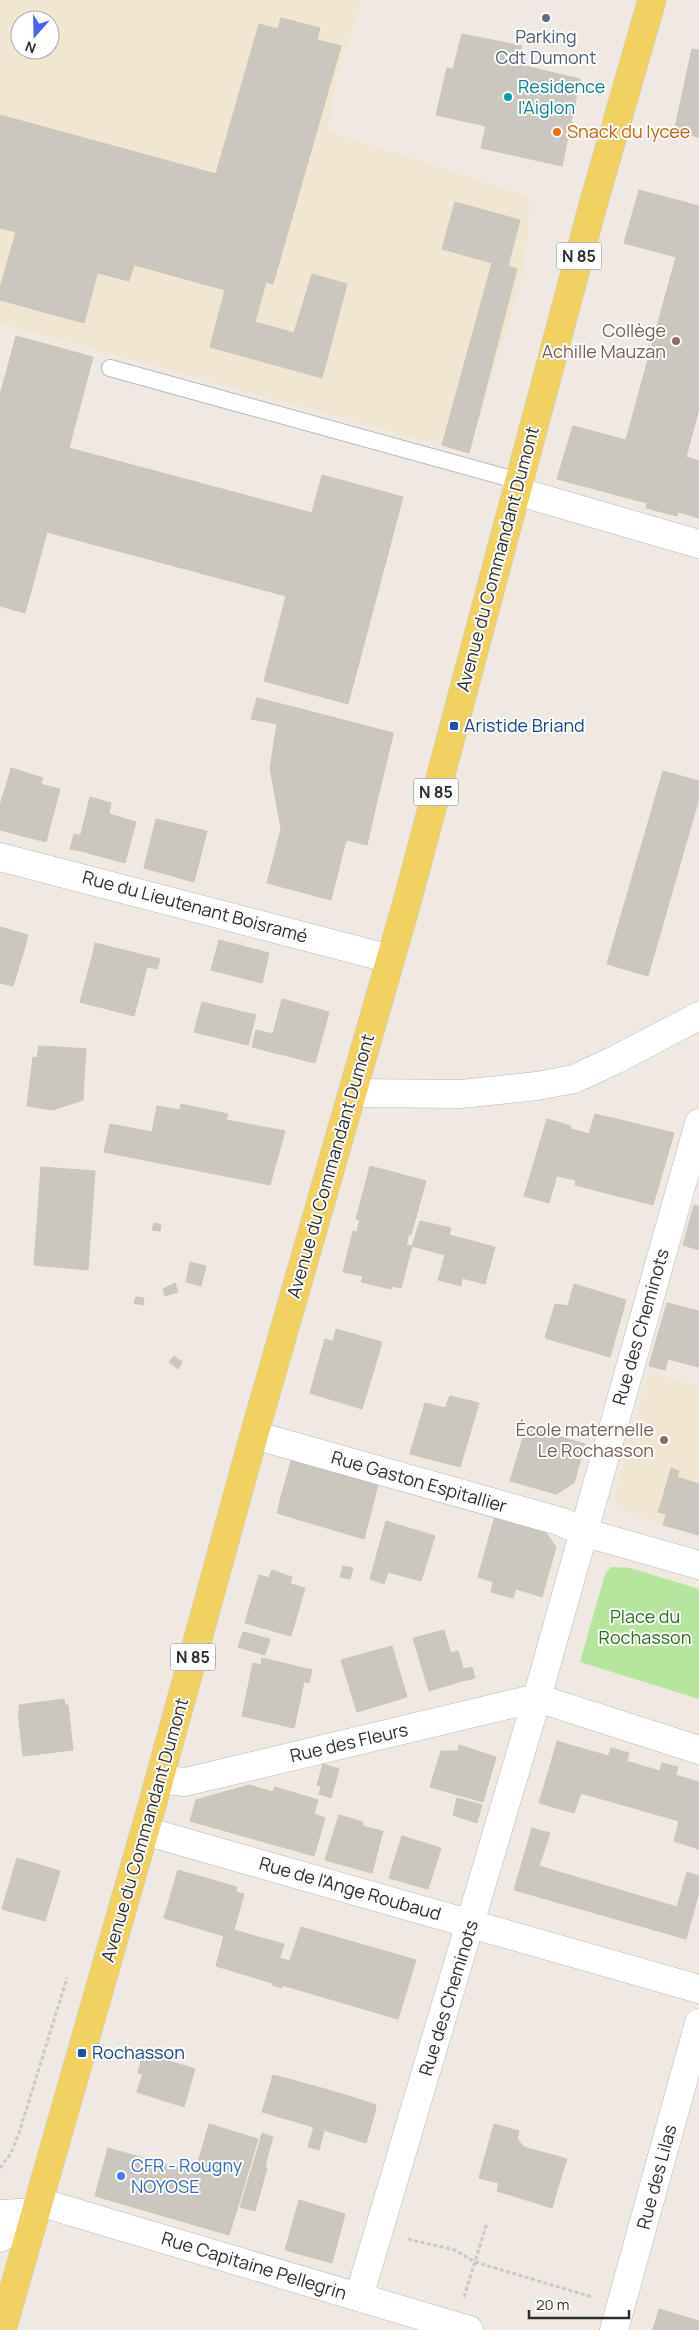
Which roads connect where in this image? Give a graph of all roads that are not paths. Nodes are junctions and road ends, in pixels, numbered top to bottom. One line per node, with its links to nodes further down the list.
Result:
1 (652, 0): 3 (main road, Avenue du Commandant Dumont / N 85)
2 (110, 368): 3 (lane)
3 (518, 486): 4 (street); 6 (main road, Avenue du Commandant Dumont / N 85)
4 (699, 544)
5 (0, 857): 6 (street, Rue du Lieutenant Boisramé)
6 (390, 959): 8 (main road, Avenue du Commandant Dumont / N 85)
7 (699, 1016): 8 (street)
8 (352, 1093): 10 (main road, Avenue du Commandant Dumont / N 85)
9 (699, 1123): 11 (street, Rue des Cheminots)
10 (254, 1435): 11 (street, Rue Gaston Espitallier); 15 (main road, Avenue du Commandant Dumont / N 85)
11 (583, 1532): 12 (street); 13 (street)
12 (699, 1565)
13 (537, 1698): 14 (street); 15 (street, Rue des Fleurs); 17 (street, Rue des Cheminots)
14 (699, 1750)
15 (160, 1779): 16 (main road, Avenue du Commandant Dumont / N 85)
16 (145, 1831): 17 (street, Rue de l'Ange Roubaud); 20 (main road, Avenue du Commandant Dumont / N 85)
17 (472, 1924): 18 (street, Rue de l'Ange Roubaud); 23 (street, Rue des Cheminots)
18 (699, 1989)
19 (699, 2023): 24 (street, Rue des Lilas)
20 (36, 2212): 21 (street, Rue Capitaine Pellegrin); 22 (street); 23 (street, Rue Capitaine Pellegrin); 26 (main road, Avenue du Commandant Dumont / N 85)
21 (0, 2214)
22 (0, 2238)
23 (359, 2298): 25 (street, Rue Capitaine Pellegrin)
24 (618, 2318)
25 (462, 2328)
26 (2, 2330)

